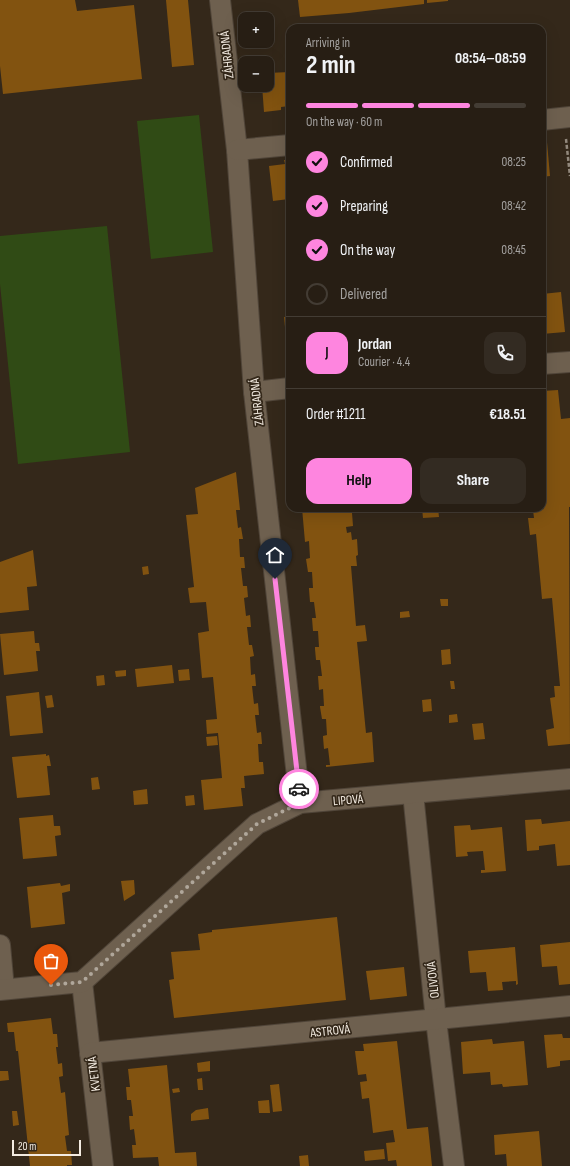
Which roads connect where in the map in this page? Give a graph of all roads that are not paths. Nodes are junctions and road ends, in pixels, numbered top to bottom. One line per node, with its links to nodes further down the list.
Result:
1 (220, 0): 5 (street, ZÁHRADNÁ)
2 (567, 117): 3 (street)
3 (546, 120)
4 (286, 145): 5 (street)
5 (237, 150): 9 (street, ZÁHRADNÁ)
6 (570, 362): 7 (street)
7 (546, 364)
8 (286, 388): 9 (street)
9 (254, 392): 12 (street, ZÁHRADNÁ)
10 (570, 780): 11 (street, LIPOVÁ)
11 (413, 793): 12 (street, LIPOVÁ); 17 (street, OLIVOVÁ)
12 (300, 803): 14 (street, LIPOVÁ)
13 (0, 944): 15 (street)
14 (82, 982): 15 (street); 18 (street, KVETNÁ)
15 (2, 989)
16 (570, 1006): 17 (street, ASTROVÁ)
17 (436, 1020): 18 (street, ASTROVÁ); 20 (street, OLIVOVÁ)
18 (90, 1053): 19 (street, KVETNÁ)
19 (103, 1166)
20 (454, 1166)

